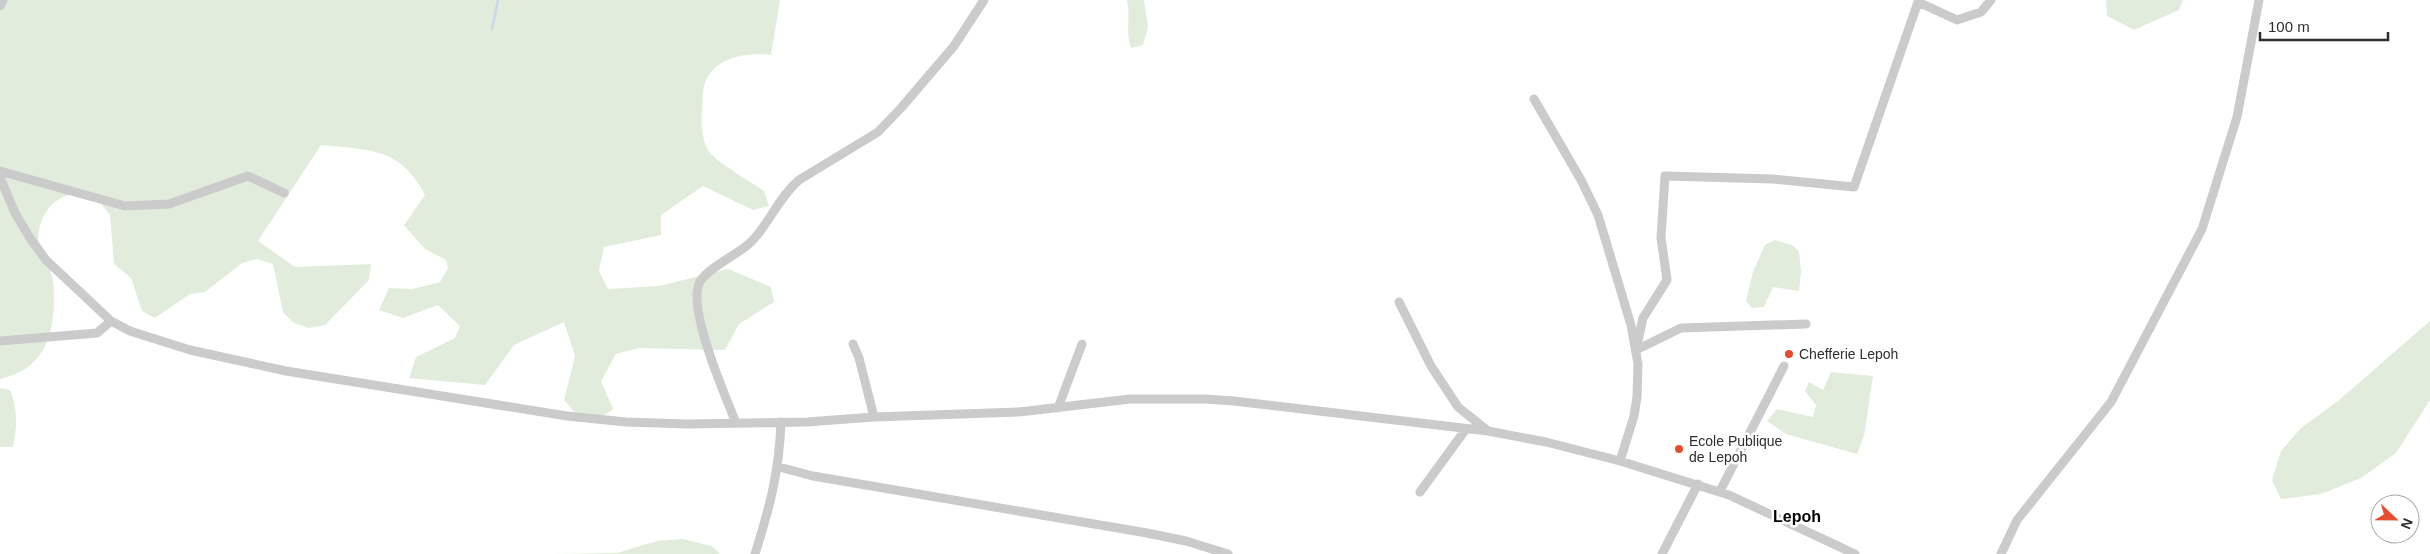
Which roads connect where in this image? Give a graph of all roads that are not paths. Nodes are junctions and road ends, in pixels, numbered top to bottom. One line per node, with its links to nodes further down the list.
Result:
1 (3, 0): 5 (street)
2 (984, 0): 21 (street)
3 (1991, 0): 16 (street)
4 (2259, 0): 33 (street)
5 (0, 6)
6 (1534, 99): 16 (street)
7 (0, 171): 9 (street)
8 (0, 177): 11 (street)
9 (284, 192)
10 (1399, 302): 23 (street)
11 (111, 321): 13 (street); 21 (street)
12 (1806, 324): 16 (street)
13 (0, 341)
14 (853, 344): 19 (street)
15 (1082, 344): 18 (street)
16 (1636, 350): 24 (street)
17 (1784, 366): 27 (street)
18 (1058, 408): 19 (street); 22 (street)
19 (874, 417): 20 (street)
20 (781, 422): 21 (street); 25 (street)
21 (736, 423)
22 (1466, 429): 23 (street); 28 (street)
23 (1488, 431): 24 (street)
24 (1620, 461): 26 (street)
25 (779, 467): 29 (street); 30 (street)
26 (1698, 484): 27 (street); 31 (street)
27 (1720, 491): 32 (street)
28 (1420, 492)
29 (755, 554)
30 (1228, 554)
31 (1662, 554)
32 (1856, 554)
33 (2001, 554)

